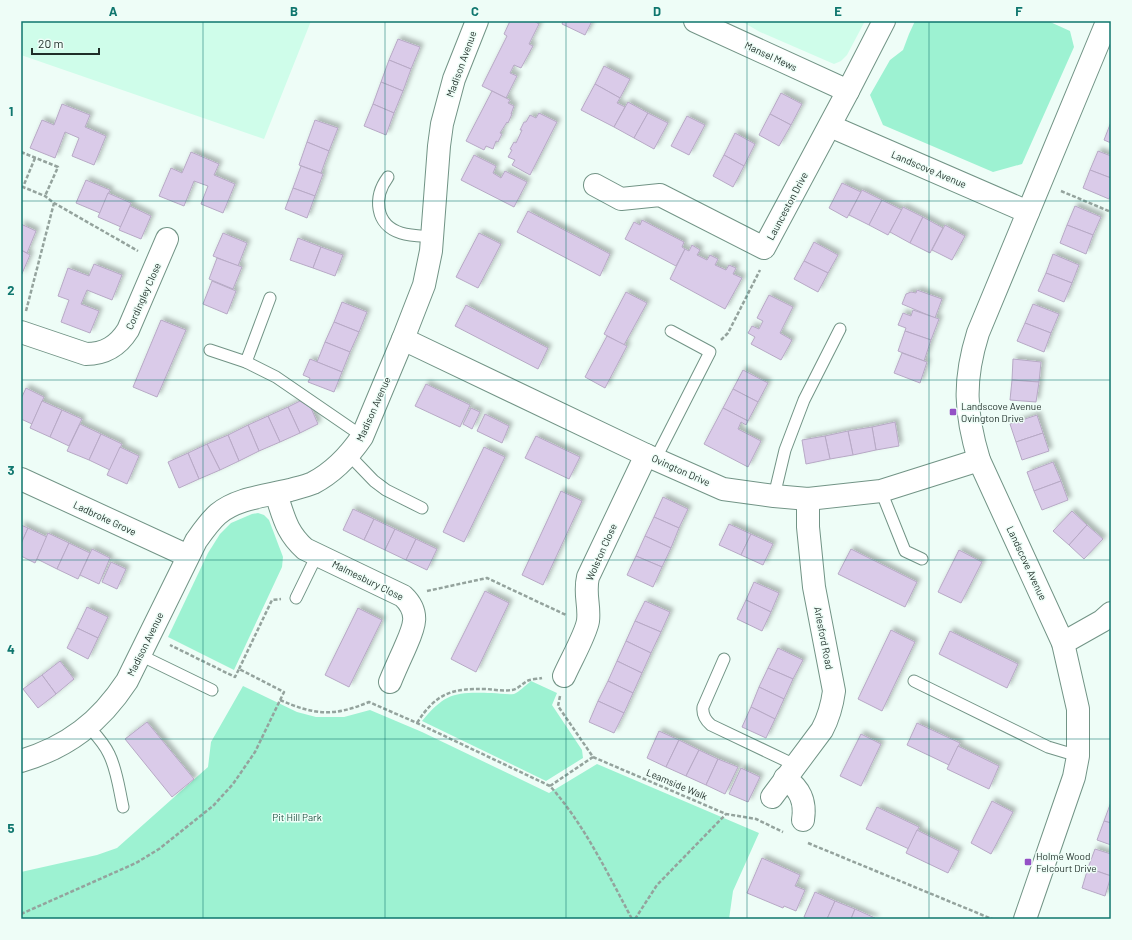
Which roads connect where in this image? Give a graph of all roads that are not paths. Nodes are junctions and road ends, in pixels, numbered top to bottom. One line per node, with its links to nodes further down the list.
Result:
1 (477, 21): 10 (street, Madison Avenue)
2 (695, 21): 5 (street, Mansel Mews)
3 (884, 21): 5 (street, Launceston Drive)
4 (1108, 22): 9 (street, Landscove Avenue)
5 (848, 91): 6 (street, Launceston Drive)
6 (830, 126): 8 (street, Launceston Drive); 9 (street, Landscove Avenue)
7 (388, 177): 10 (lane)
8 (595, 185)
9 (1028, 212): 22 (street, Landscove Avenue)
10 (432, 236): 16 (street, Madison Avenue)
11 (167, 239): 13 (street, Cordingley Close)
12 (270, 298): 18 (lane)
13 (23, 323)
14 (840, 329): 26 (lane)
15 (671, 331): 21 (lane)
16 (403, 339): 19 (street, Madison Avenue); 21 (street, Ovington Drive)
17 (210, 350): 18 (lane)
18 (246, 362): 19 (lane)
19 (362, 436): 20 (street, Madison Avenue)
20 (349, 455): 25 (street, Madison Avenue); 28 (lane)
21 (651, 457): 26 (street, Ovington Drive); 37 (street, Wolston Close)
22 (979, 460): 24 (street, Ovington Drive); 34 (street, Landscove Avenue)
23 (21, 479): 30 (street, Ladbroke Grove)
24 (881, 491): 27 (street, Ovington Drive); 31 (lane)
25 (276, 494): 29 (street, Malmesbury Close); 30 (street, Madison Avenue)
26 (774, 496): 27 (street, Ovington Drive)
27 (808, 499): 44 (street, Arlesford Road)
28 (422, 508)
29 (317, 555): 32 (lane); 39 (street, Malmesbury Close)
30 (188, 556): 35 (street, Madison Avenue)
31 (922, 559)
32 (296, 598)
33 (1111, 613): 34 (street)
34 (1063, 643): 42 (street, Landscove Avenue)
35 (140, 655): 40 (lane); 41 (street, Madison Avenue)
36 (724, 659): 44 (lane)
37 (564, 676)
38 (914, 681): 42 (lane)
39 (390, 682)
40 (212, 690)
41 (88, 726): 43 (street, Madison Avenue); 46 (lane)
42 (1078, 756): 48 (street, Landscove Avenue)
43 (21, 761)
44 (790, 772): 45 (street, Arlesford Road); 47 (street)
45 (772, 797)
46 (123, 806)
47 (797, 831)
48 (1025, 919)

